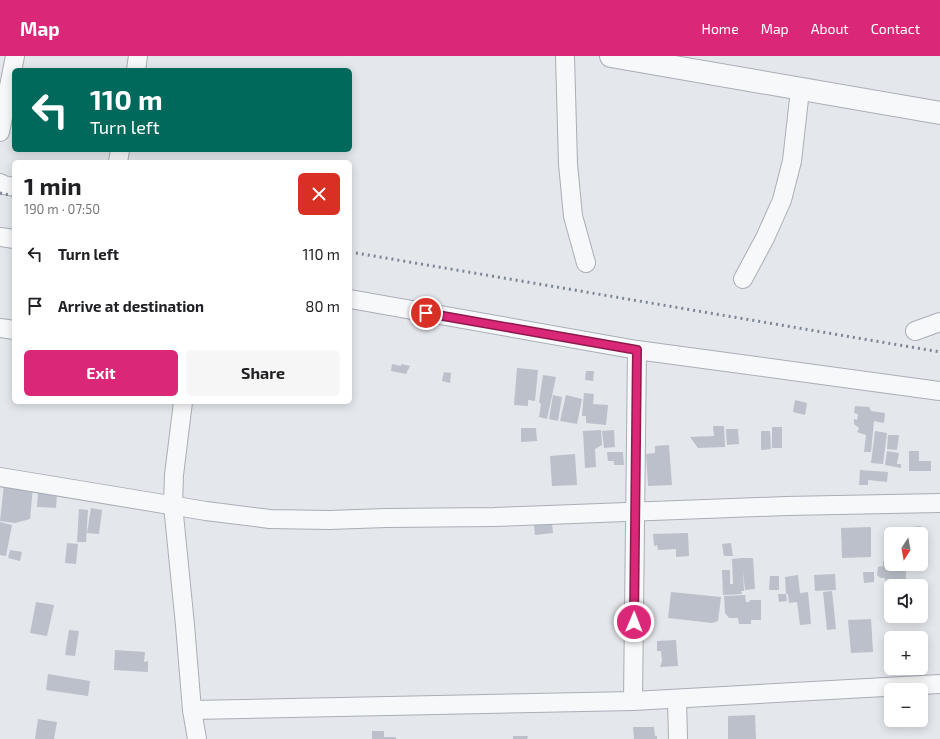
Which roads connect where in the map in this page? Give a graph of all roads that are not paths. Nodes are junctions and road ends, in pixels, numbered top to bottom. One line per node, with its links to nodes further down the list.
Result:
1 (15, 56): 5 (street)
2 (138, 56): 6 (street)
3 (565, 56): 15 (street)
4 (611, 56): 8 (street)
5 (13, 68)
6 (136, 68)
7 (12, 71): 10 (street)
8 (800, 90): 9 (street); 16 (street)
9 (940, 113)
10 (0, 132)
11 (0, 183): 12 (street)
12 (12, 187)
13 (0, 237): 14 (street)
14 (12, 239)
15 (586, 263)
16 (743, 279)
17 (352, 299): 22 (street)
18 (940, 322): 21 (street)
19 (0, 328): 20 (street)
20 (12, 330)
21 (915, 331)
22 (637, 350): 23 (street); 28 (street)
23 (940, 390)
24 (183, 404): 27 (street)
25 (0, 476): 27 (street)
26 (940, 503): 28 (street)
27 (173, 505): 28 (street); 32 (street)
28 (636, 512): 31 (street)
29 (940, 684): 30 (street)
30 (677, 699): 31 (street); 34 (street)
31 (633, 701): 32 (street)
32 (192, 710): 33 (street)
33 (196, 739)
34 (678, 739)

